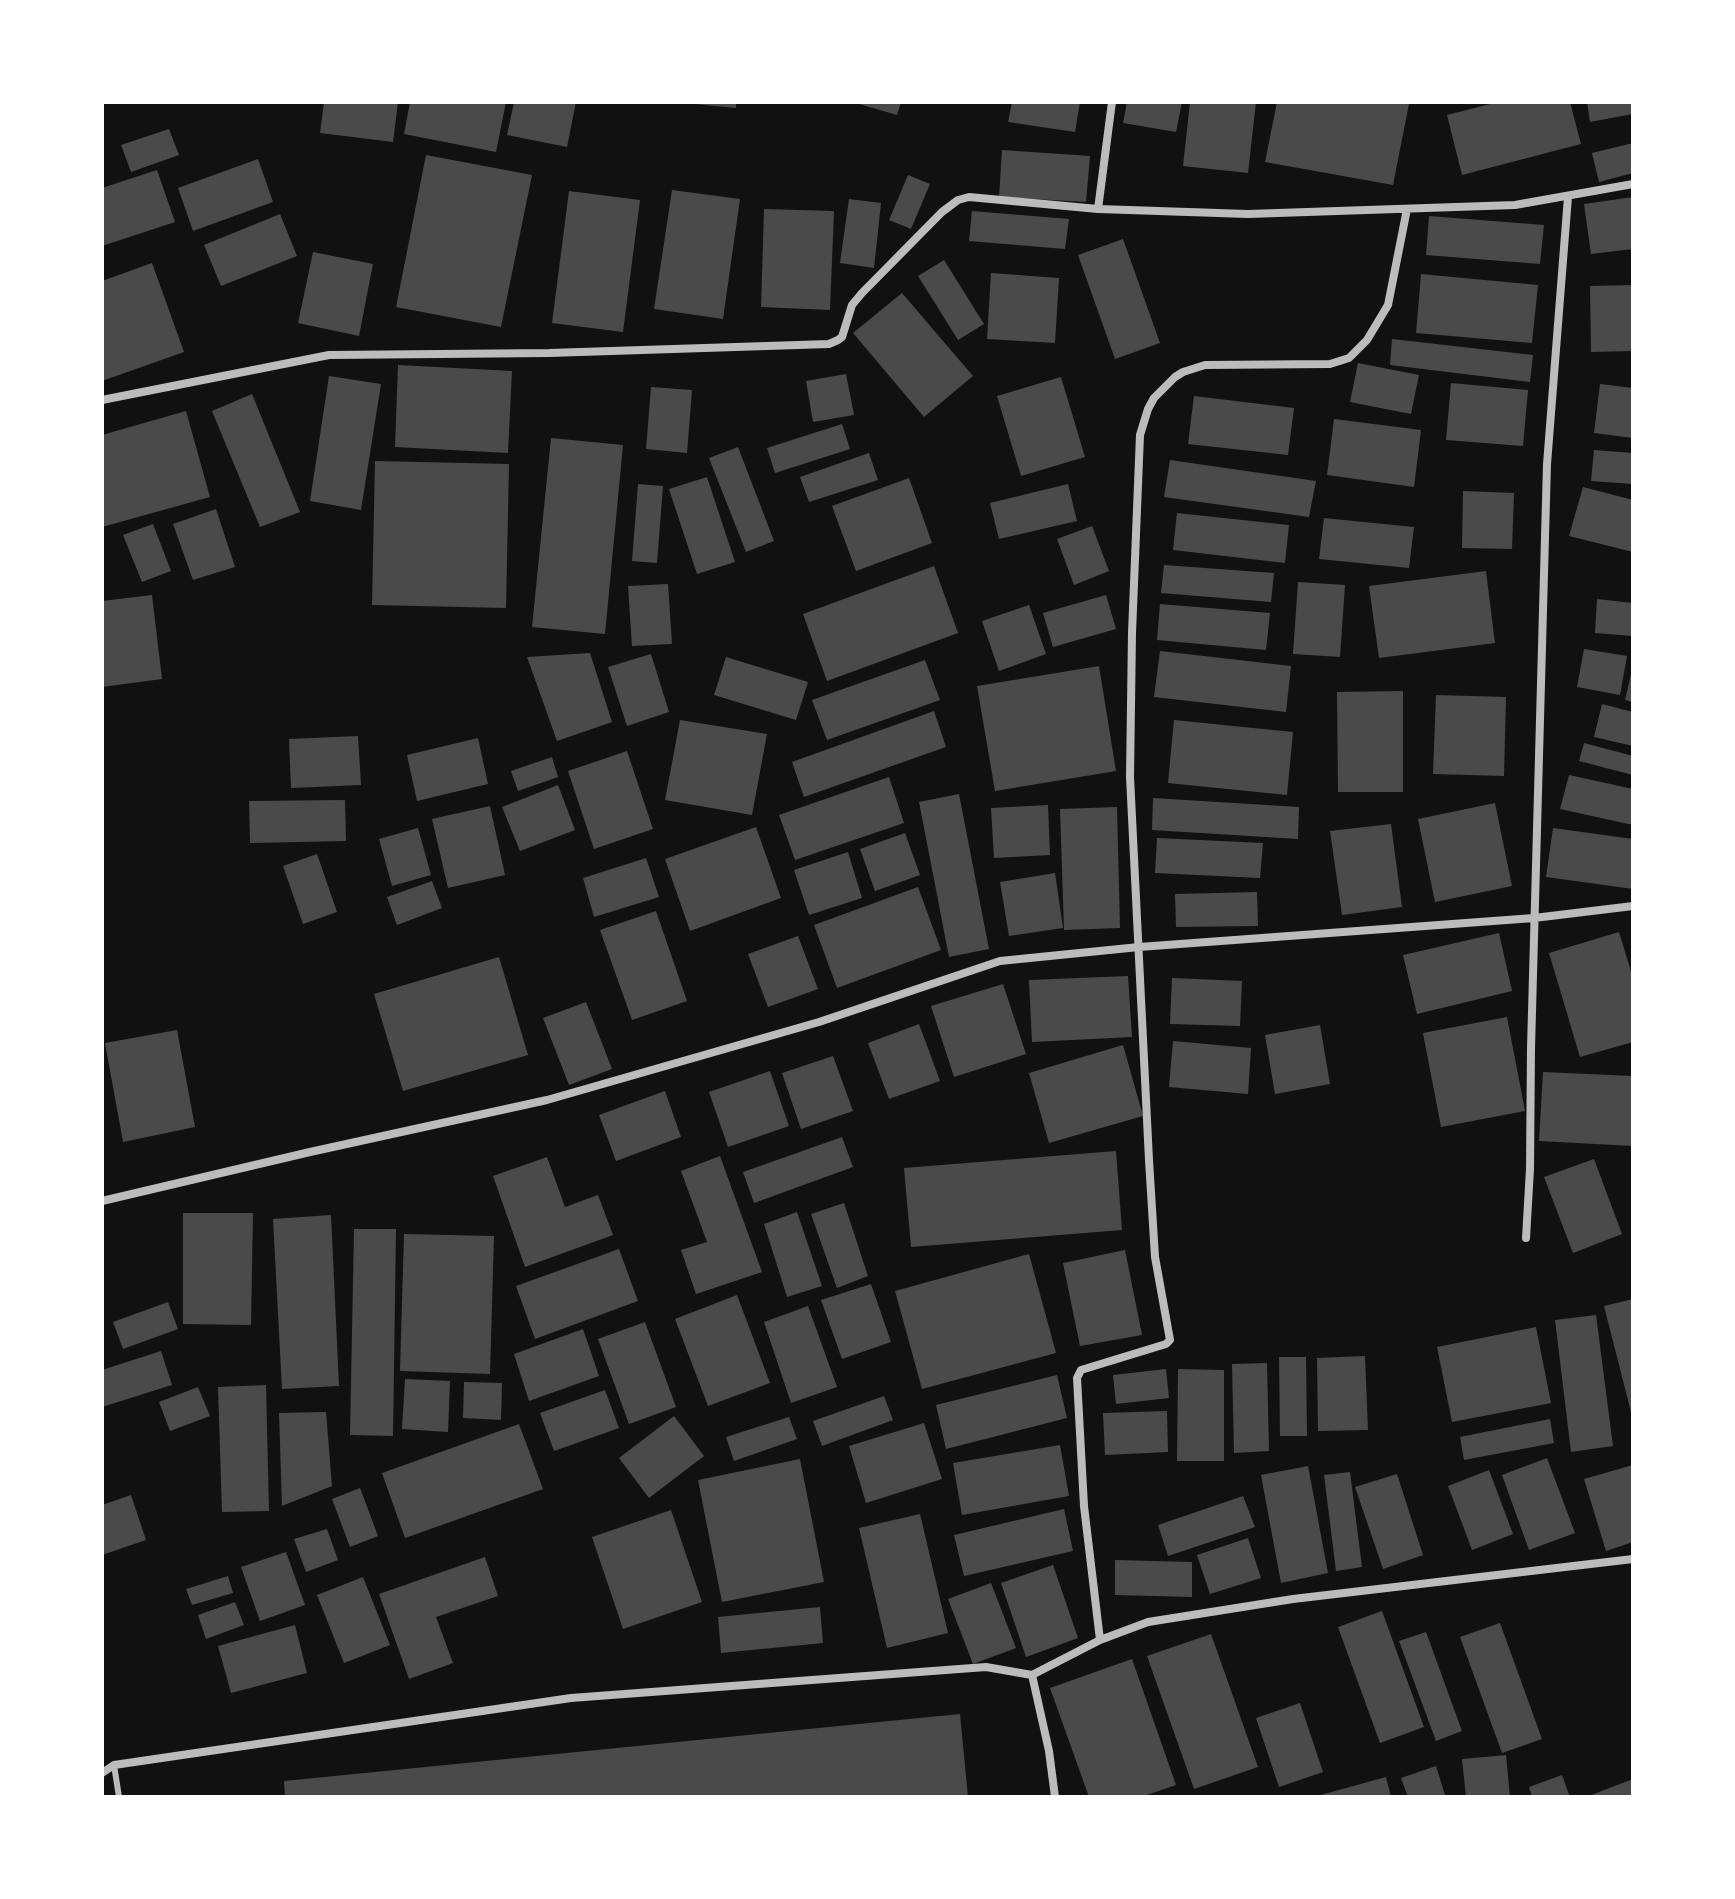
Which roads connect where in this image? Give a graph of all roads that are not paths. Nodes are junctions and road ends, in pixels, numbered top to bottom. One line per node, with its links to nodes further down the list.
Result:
1 (1112, 102): 4 (street)
2 (1633, 184): 3 (street)
3 (1568, 197): 5 (street); 8 (street)
4 (1098, 209): 5 (street); 6 (street)
5 (1407, 209): 9 (street)
6 (102, 400)
7 (1633, 906): 8 (street)
8 (1534, 918): 9 (street); 11 (street)
9 (1139, 947): 10 (street); 13 (street)
10 (102, 1201)
11 (1526, 1238)
12 (1633, 1559): 13 (street)
13 (1100, 1640): 14 (street)
14 (1032, 1675): 15 (street); 18 (street)
15 (114, 1765): 16 (street); 17 (lane)
16 (102, 1773)
17 (119, 1797)
18 (1055, 1797)

